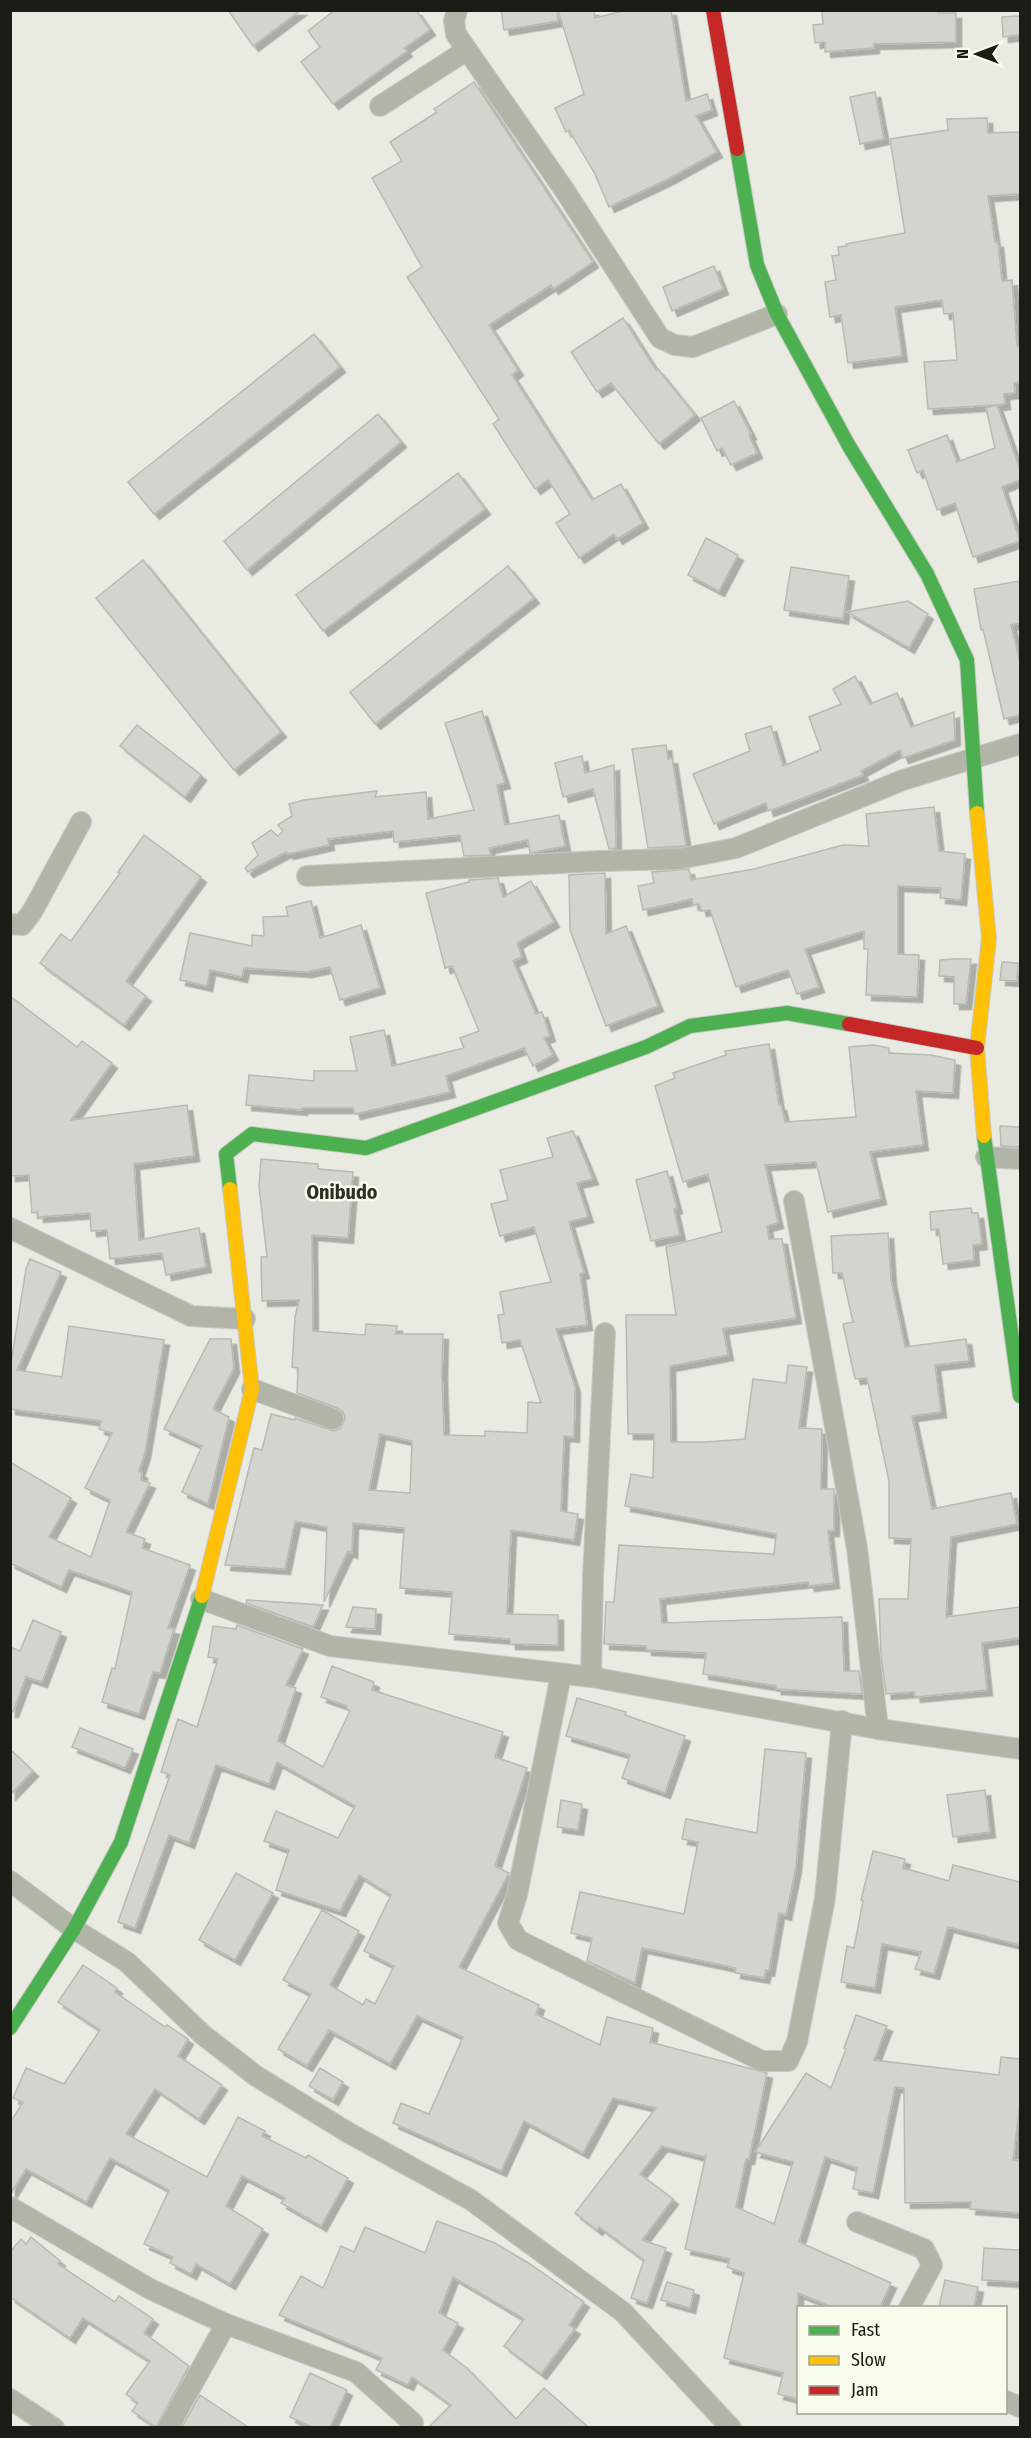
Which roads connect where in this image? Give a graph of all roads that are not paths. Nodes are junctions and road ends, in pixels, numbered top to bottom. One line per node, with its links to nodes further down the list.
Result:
1 (457, 10): 3 (street)
2 (713, 10): 5 (street)
3 (467, 50): 4 (street); 5 (street)
4 (380, 106)
5 (777, 315): 7 (street)
6 (1020, 744): 7 (street)
7 (972, 758): 9 (street); 11 (street)
8 (81, 822): 10 (street)
9 (307, 876)
10 (10, 924)
11 (977, 1048): 12 (street); 16 (street)
12 (986, 1157): 13 (street); 19 (street)
13 (1020, 1159)
14 (794, 1201): 25 (street)
15 (10, 1228): 16 (street)
16 (245, 1319): 18 (street)
17 (605, 1333): 23 (street)
18 (252, 1389): 20 (street); 21 (street)
19 (1020, 1396)
20 (333, 1419)
21 (201, 1599): 22 (street); 28 (street)
22 (561, 1675): 23 (street); 24 (street)
23 (591, 1677): 24 (street)
24 (842, 1722): 25 (street)
25 (878, 1729): 26 (street)
26 (1020, 1749)
27 (10, 1881): 28 (street)
28 (74, 1929): 29 (street); 38 (street)
29 (10, 2028)
30 (10, 2207): 33 (street)
31 (857, 2222): 32 (street)
32 (910, 2306)
33 (226, 2324): 35 (street); 37 (street)
34 (10, 2399): 36 (street)
35 (413, 2424)
36 (54, 2427)
37 (168, 2427)
38 (731, 2427)

